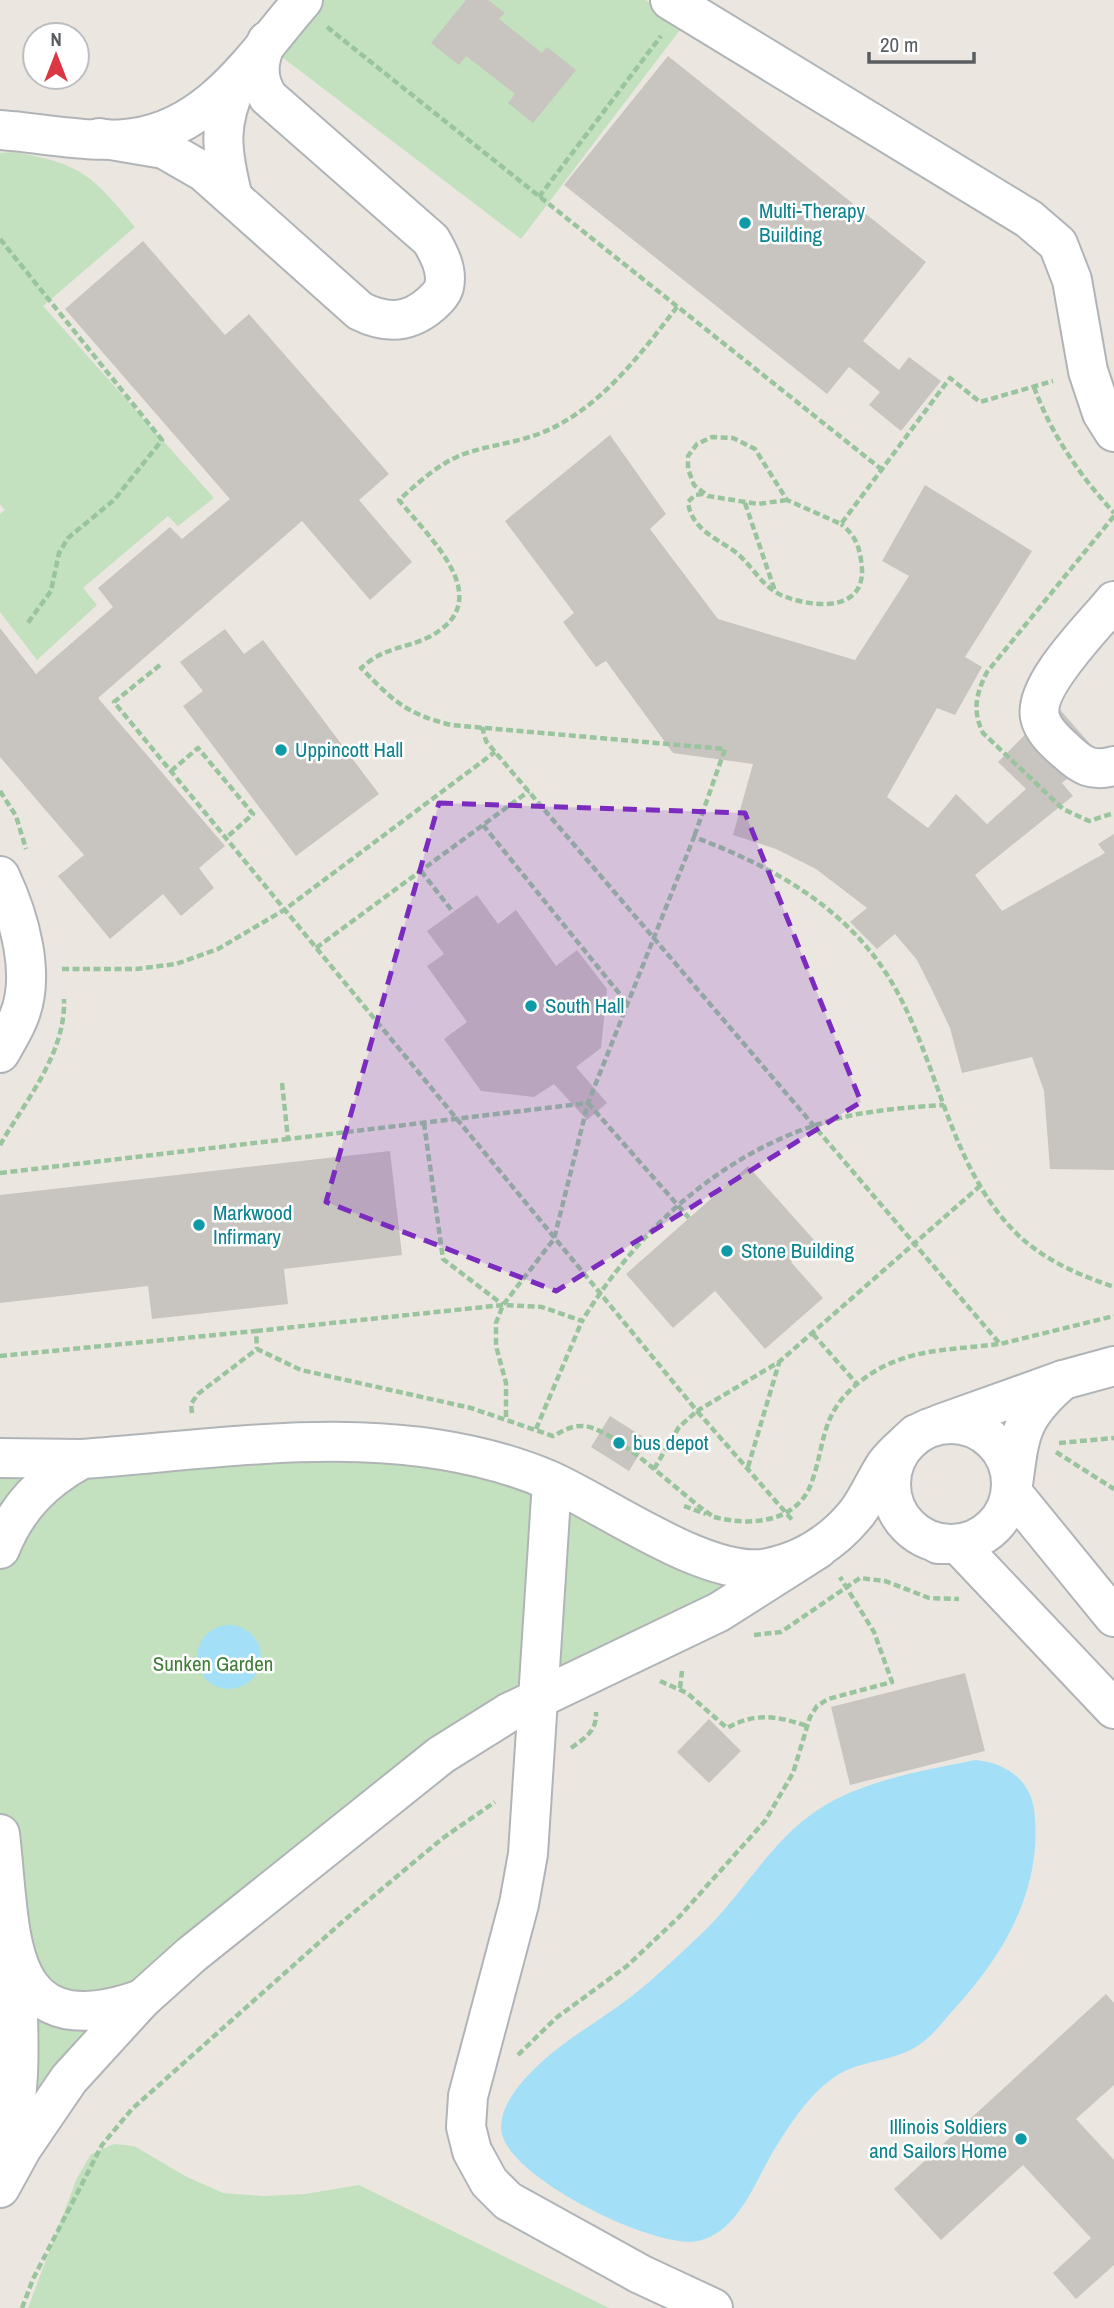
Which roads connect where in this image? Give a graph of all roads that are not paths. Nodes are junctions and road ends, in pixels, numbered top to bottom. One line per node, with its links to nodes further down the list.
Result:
1 (301, 2): 3 (lane)
2 (676, 4): 7 (lane)
3 (257, 53): 5 (lane); 6 (lane); 6 (lane)
4 (0, 130): 5 (lane)
5 (99, 138): 6 (lane)
6 (232, 194)
7 (1114, 432)
8 (1114, 601): 9 (lane)
9 (1114, 766)
10 (0, 876): 11 (lane)
11 (0, 1053)
12 (1114, 1366): 13 (lane)
13 (1063, 1380): 14 (lane); 18 (lane)
14 (925, 1430): 18 (lane); 19 (lane); 20 (lane)
15 (0, 1458): 16 (lane)
16 (82, 1459): 17 (lane); 21 (lane)
17 (552, 1482): 19 (lane); 23 (lane)
18 (1012, 1492): 20 (lane); 22 (lane)
19 (826, 1542): 20 (lane); 23 (lane)
20 (958, 1544): 24 (lane)
21 (0, 1549)
22 (1114, 1616)
23 (538, 1698): 27 (lane); 30 (lane)
24 (1114, 1709)
25 (0, 1834): 26 (lane)
26 (16, 1962): 27 (lane); 28 (lane)
27 (142, 1999): 29 (lane)
28 (0, 2168)
29 (0, 2188)
30 (713, 2308)

